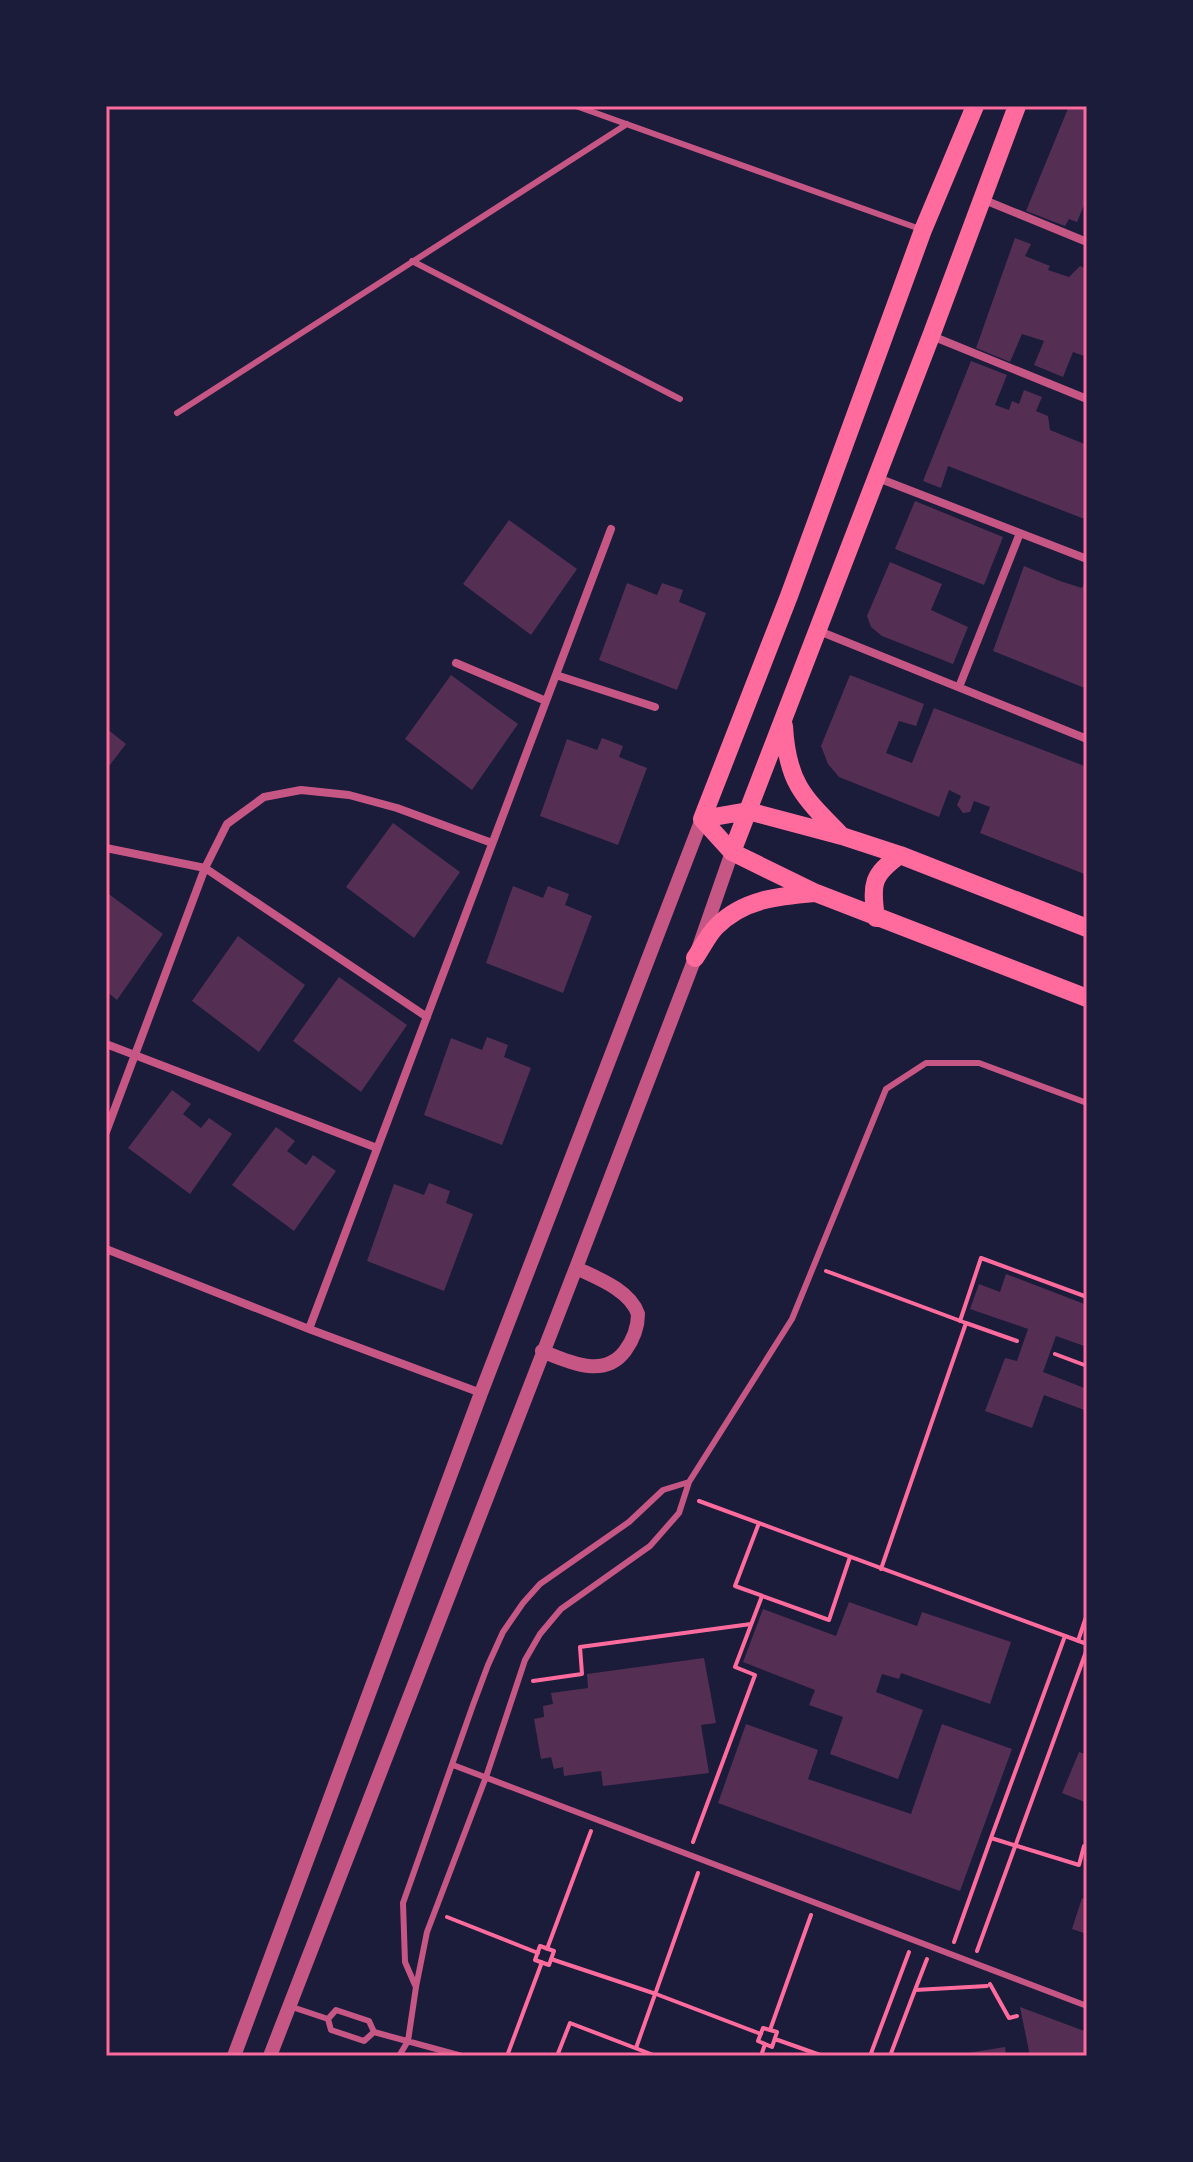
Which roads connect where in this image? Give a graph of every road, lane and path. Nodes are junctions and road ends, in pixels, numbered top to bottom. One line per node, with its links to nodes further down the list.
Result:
1 (576, 106): 4 (lane)
2 (975, 106): 6 (main road)
3 (1017, 106): 5 (main road)
4 (627, 124): 6 (lane); 8 (lane)
5 (981, 199): 7 (street); 9 (main road)
6 (923, 230): 26 (main road)
7 (1087, 242)
8 (412, 261): 10 (lane); 12 (lane)
9 (931, 336): 11 (street); 13 (main road)
10 (680, 399)
11 (1087, 399)
12 (177, 413)
13 (877, 478): 15 (street); 17 (main road)
14 (611, 529): 19 (street)
15 (1020, 533): 16 (street); 20 (street)
16 (1087, 559)
17 (819, 631): 20 (street); 23 (main road)
18 (456, 663): 21 (street)
19 (556, 675): 21 (street); 22 (street)
20 (959, 687): 24 (street)
21 (546, 701): 28 (street)
22 (655, 707)
23 (783, 720): 25 (main road); 27 (main road)
24 (1087, 739)
25 (748, 811): 26 (main road); 27 (main road); 30 (main road)
26 (702, 819): 30 (main road); 55 (street)
27 (842, 836): 31 (main road)
28 (492, 843): 32 (street); 38 (street)
29 (106, 848): 32 (street)
30 (732, 852): 33 (main road); 36 (street)
31 (900, 855): 34 (main road); 35 (main road)
32 (205, 868): 38 (street); 40 (street)
33 (816, 893): 34 (main road); 36 (main road)
34 (876, 918): 37 (main road)
35 (1087, 928)
36 (695, 958): 46 (street)
37 (1087, 998)
38 (427, 1017): 43 (street)
39 (106, 1044): 40 (street)
40 (135, 1056): 42 (street); 43 (street)
41 (1087, 1103): 45 (lane)
42 (106, 1132)
43 (377, 1148): 50 (street)
44 (106, 1249): 50 (street)
45 (813, 1266): 48 (path); 56 (lane)
46 (576, 1268): 52 (street); 52 (street)
47 (1087, 1297): 48 (path)
48 (960, 1321): 49 (path)
49 (966, 1323): 51 (path); 60 (path)
50 (309, 1329): 55 (street)
51 (1017, 1341)
52 (542, 1351): 91 (street)
53 (1055, 1354): 54 (path)
54 (1087, 1366)
55 (481, 1393): 102 (street)
56 (689, 1482): 57 (lane); 68 (lane)
57 (686, 1496): 58 (path); 67 (lane)
58 (759, 1523): 59 (path); 61 (path)
59 (850, 1557): 60 (path); 61 (path)
60 (881, 1569): 64 (path)
61 (762, 1596): 63 (path)
62 (1087, 1614): 65 (path)
63 (751, 1624): 67 (path); 74 (path)
64 (1065, 1636): 65 (path); 71 (path)
65 (1078, 1641): 66 (path)
66 (1087, 1647): 72 (path)
67 (516, 1684): 69 (lane)
68 (453, 1765): 69 (lane); 88 (lane)
69 (486, 1777): 70 (lane); 77 (lane)
70 (595, 1819): 74 (lane); 80 (path)
71 (991, 1838): 72 (path); 82 (path)
72 (1014, 1846): 73 (path); 85 (path)
73 (1087, 1847)
74 (688, 1856): 75 (lane)
75 (702, 1861): 76 (lane); 90 (path)
76 (815, 1904): 78 (lane); 95 (path)
77 (434, 1912): 81 (path); 88 (lane)
78 (914, 1939): 79 (lane); 111 (path)
79 (931, 1947): 82 (lane); 89 (path)
80 (547, 1949): 81 (path); 83 (path)
81 (538, 1953): 84 (path)
82 (949, 1954): 85 (lane)
83 (551, 1959): 84 (path); 90 (path)
84 (542, 1962): 106 (path)
85 (973, 1963): 86 (lane)
86 (995, 1971): 87 (path); 92 (lane)
87 (989, 1985): 89 (path); 93 (path)
88 (416, 1987): 99 (lane)
89 (915, 1990): 112 (path)
90 (656, 1994): 97 (path); 101 (path)
91 (289, 2006): 94 (lane); 103 (street)
92 (1087, 2006)
93 (1017, 2016)
94 (328, 2019): 96 (lane); 96 (lane)
95 (770, 2030): 97 (path); 98 (path)
96 (374, 2032): 99 (lane)
97 (761, 2034): 100 (path)
98 (775, 2039): 100 (path); 110 (path)
99 (408, 2041): 104 (lane); 105 (lane)
100 (765, 2044): 109 (path)
101 (636, 2048): 107 (path); 108 (path)
102 (234, 2056)
103 (270, 2056)
104 (399, 2056)
105 (462, 2056)
106 (507, 2056)
107 (557, 2056)
108 (656, 2056)
109 (761, 2056)
110 (823, 2056)
111 (870, 2056)
112 (890, 2056)

